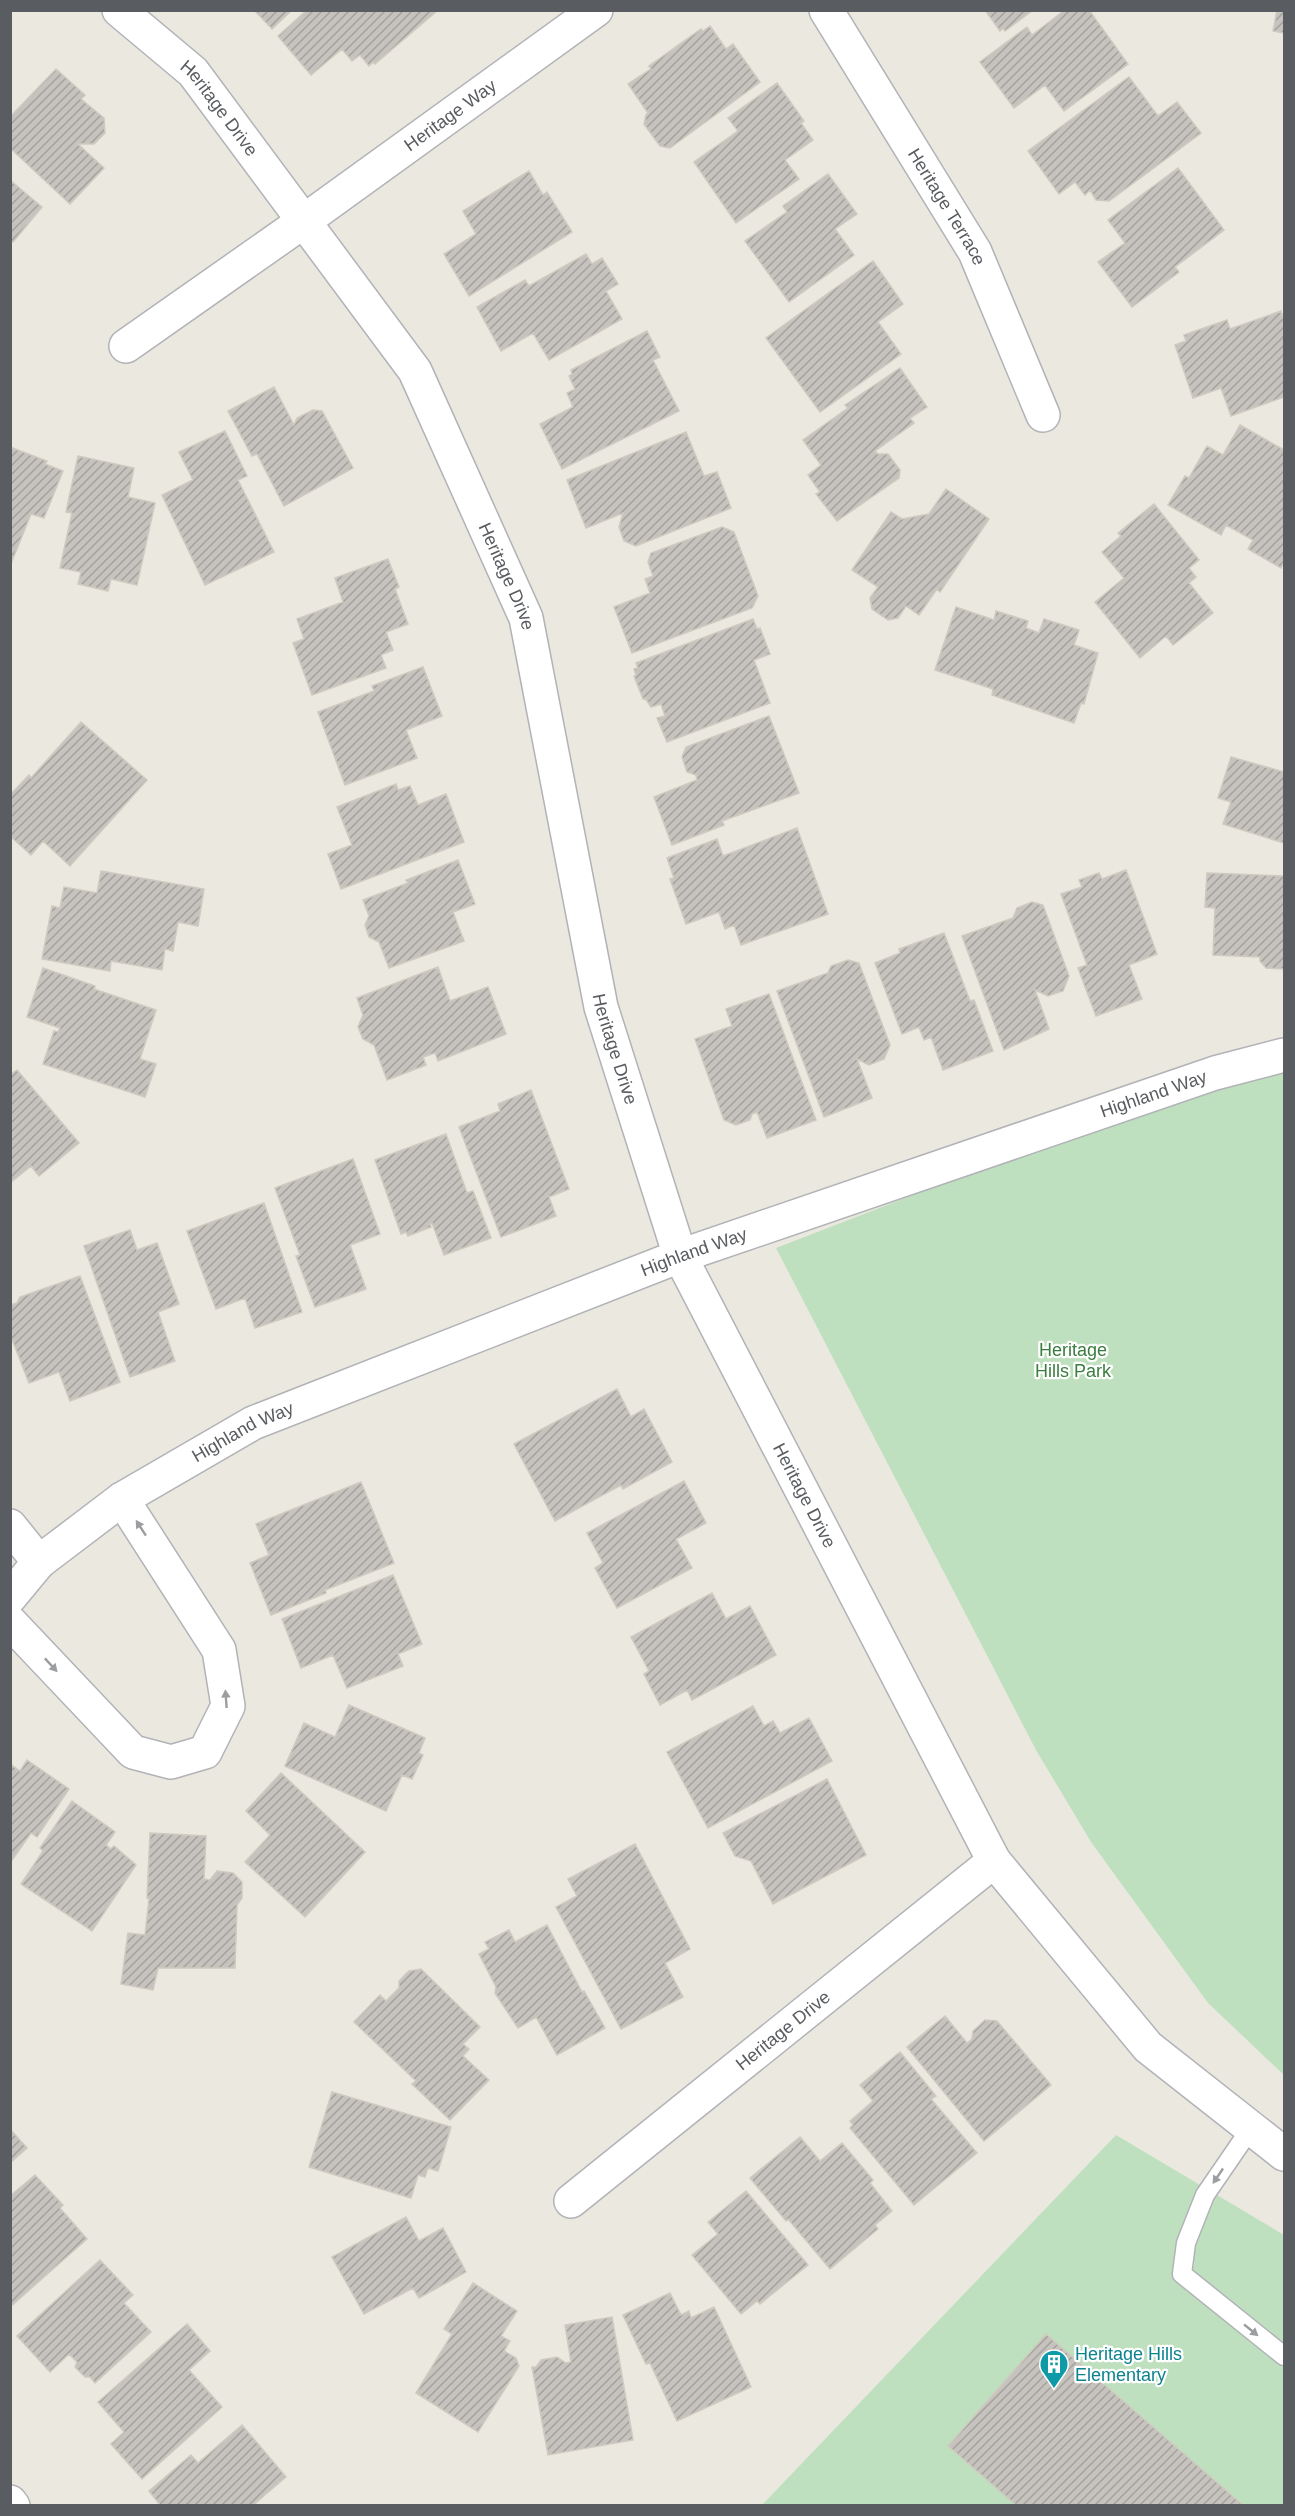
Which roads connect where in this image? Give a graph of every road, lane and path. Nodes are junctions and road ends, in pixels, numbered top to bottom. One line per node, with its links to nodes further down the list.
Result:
1 (119, 10): 4 (street, Heritage Drive)
2 (596, 10): 4 (street, Heritage Way)
3 (826, 10): 6 (street, Heritage Terrace)
4 (304, 221): 5 (street); 8 (street, Heritage Drive)
5 (126, 346)
6 (1043, 415)
7 (1284, 1055): 8 (street, Highland Way)
8 (680, 1256): 9 (street, Highland Way); 14 (street, Heritage Drive)
9 (122, 1499): 11 (street, Highland Way); 13 (street, one-way to 9)
10 (10, 1526): 11 (street)
11 (39, 1562): 12 (street, Highland Way)
12 (10, 1596)
13 (10, 1622)
14 (994, 1861): 15 (street, Heritage Drive); 17 (street, Heritage Drive)
15 (1251, 2128): 16 (street, Heritage Drive); 18 (lane, one-way to 18)
16 (1284, 2154)
17 (572, 2201)
18 (1284, 2356)
19 (10, 2502): 20 (street)
20 (14, 2505)

